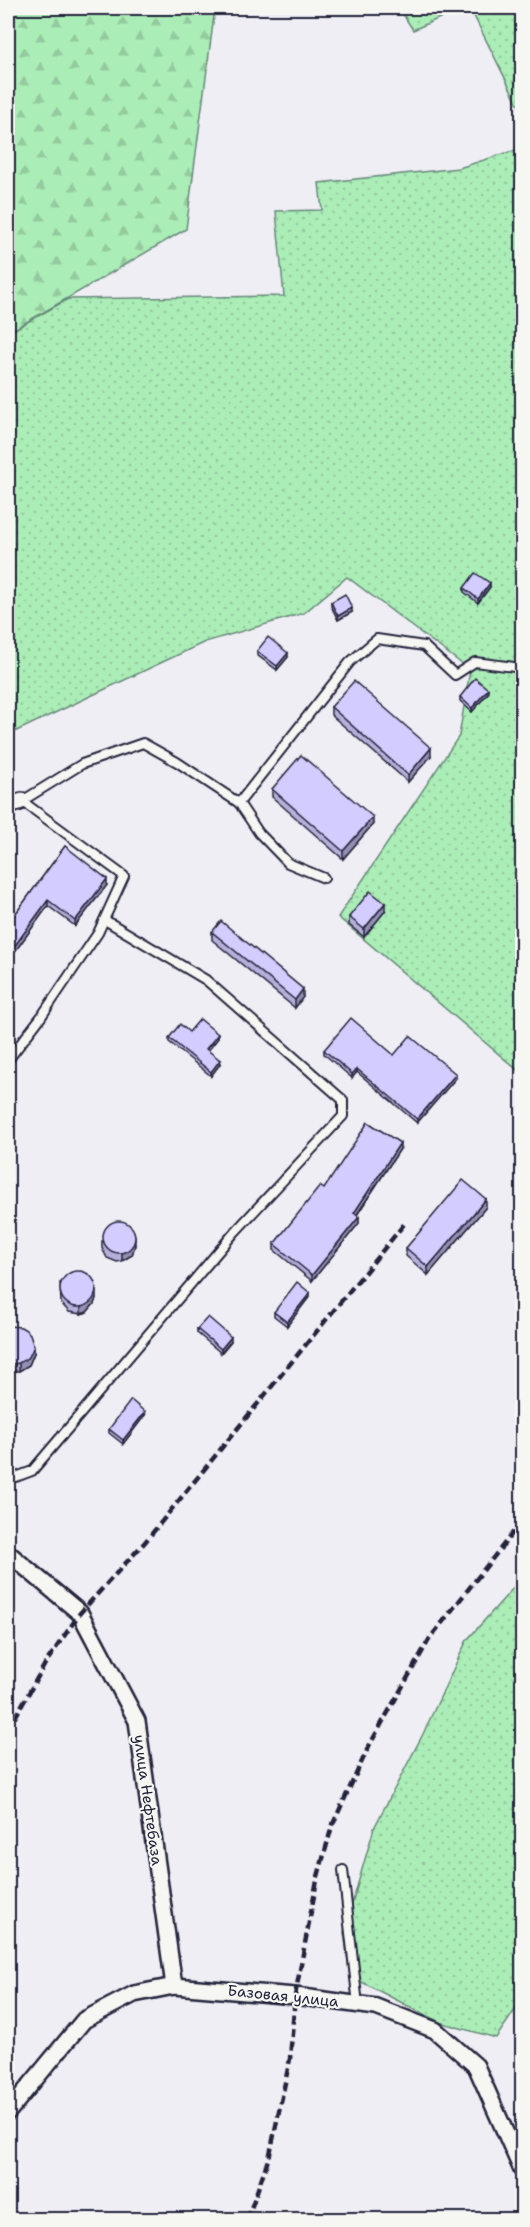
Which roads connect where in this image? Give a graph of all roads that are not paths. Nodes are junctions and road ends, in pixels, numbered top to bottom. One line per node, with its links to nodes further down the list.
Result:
1 (522, 668): 3 (lane)
2 (22, 801): 3 (lane); 4 (street); 6 (lane)
3 (238, 803): 5 (lane)
4 (8, 806)
5 (324, 878)
6 (105, 920): 7 (lane); 8 (lane)
7 (8, 1060)
8 (8, 1475)
9 (8, 1553): 11 (street, улица Нефтебаза)
10 (343, 1870): 12 (lane)
11 (174, 1986): 12 (street, Базовая улица); 13 (street, Базовая улица)
12 (358, 2005): 14 (street, Базовая улица)
13 (8, 2112)
14 (522, 2170)

